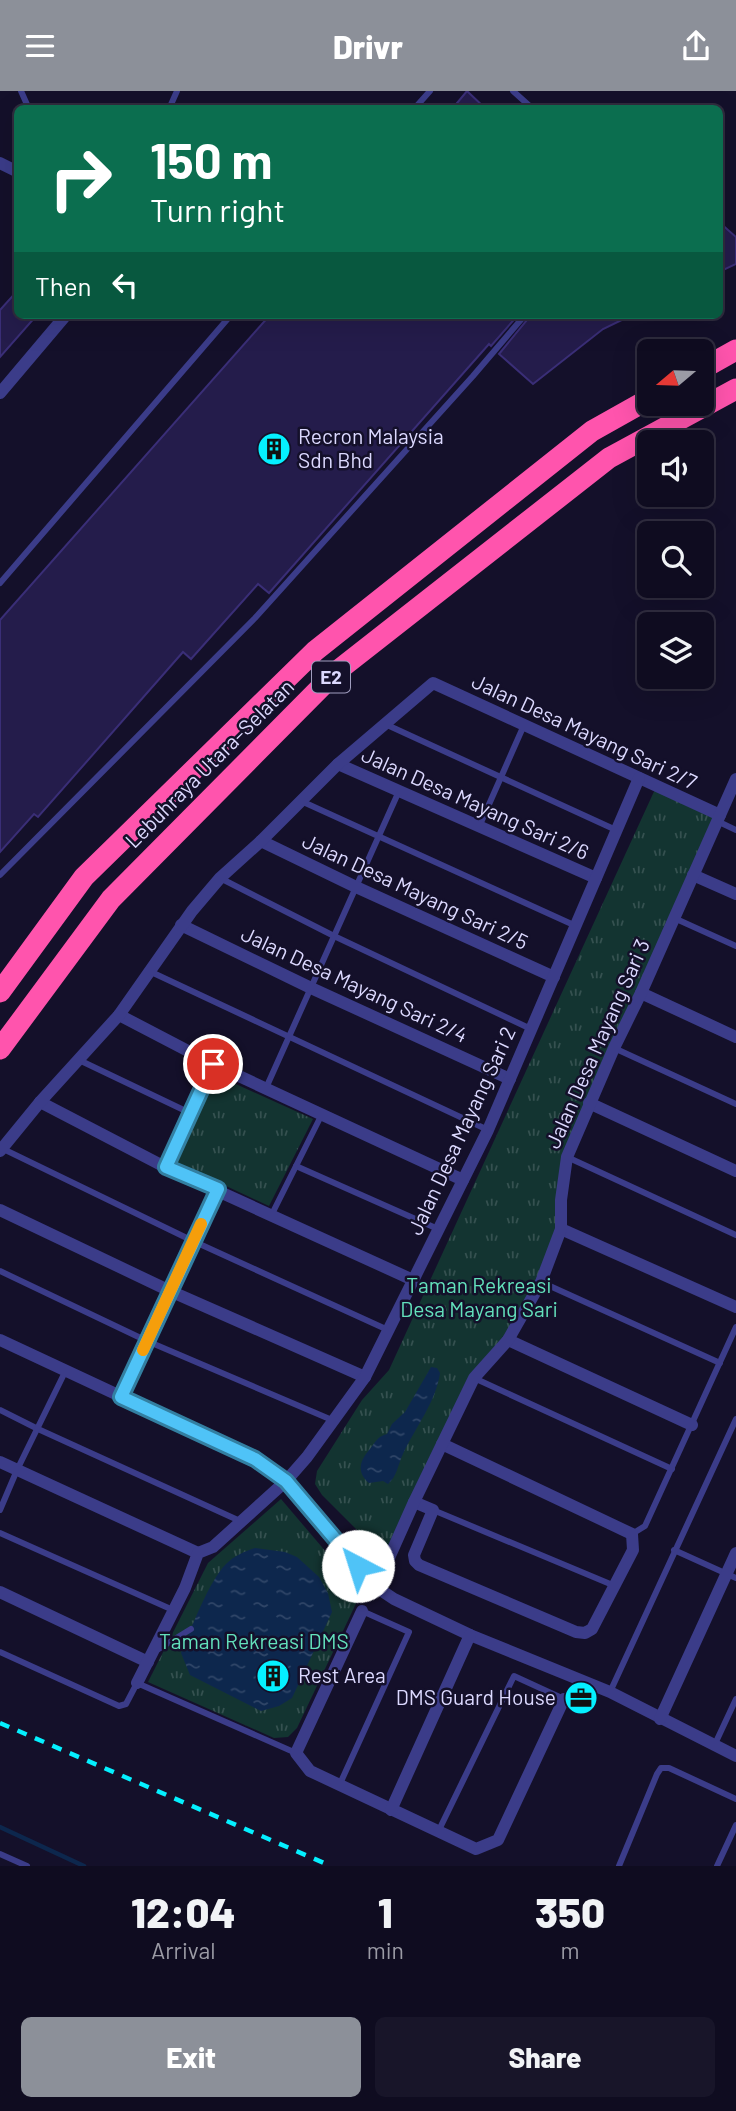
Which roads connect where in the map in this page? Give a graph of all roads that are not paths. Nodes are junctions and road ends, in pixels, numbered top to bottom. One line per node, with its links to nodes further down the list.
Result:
1 (430, 91): 3 (lane)
2 (513, 91): 4 (lane)
3 (418, 105)
4 (529, 105)
5 (63, 319): 11 (street)
6 (228, 319): 13 (lane)
7 (522, 319): 28 (lane)
8 (736, 349): 9 (highway)
9 (714, 362)
10 (736, 389): 49 (highway, Lebuhraya Utara–Selatan / E2)
11 (0, 393)
12 (637, 406): 42 (highway, Lebuhraya Utara–Selatan / E2)
13 (0, 583)
14 (385, 723): 15 (street, Jalan Desa Mayang Sari 2/7); 16 (street); 17 (lane)
15 (524, 725): 17 (lane); 18 (street, Jalan Desa Mayang Sari 2/7)
16 (338, 764): 20 (street, Jalan Desa Mayang Sari 2/6); 21 (street)
17 (502, 777): 23 (lane); 25 (lane)
18 (639, 778): 22 (street, Jalan Desa Mayang Sari 2/7); 25 (street, Jalan Desa Mayang Sari 2)
19 (736, 779): 22 (street, Jalan Desa Mayang Sari 3)
20 (399, 791): 23 (street, Jalan Desa Mayang Sari 2/6); 26 (lane)
21 (301, 801): 26 (lane); 27 (street)
22 (719, 818): 24 (lane); 29 (street, Jalan Desa Mayang Sari 3)
23 (479, 827): 31 (street, Jalan Desa Mayang Sari 2/6)
24 (736, 829)
25 (617, 830): 31 (street, Jalan Desa Mayang Sari 2)
26 (379, 836): 32 (lane); 36 (lane)
27 (261, 841): 30 (street); 32 (street, Jalan Desa Mayang Sari 2/5)
28 (0, 875)
29 (694, 875): 33 (street); 34 (street, Jalan Desa Mayang Sari 3)
30 (220, 878): 35 (street); 37 (lane)
31 (596, 879): 36 (street, Jalan Desa Mayang Sari 2)
32 (356, 887): 37 (lane); 40 (street, Jalan Desa Mayang Sari 2/5)
33 (736, 894)
34 (674, 918): 38 (lane); 43 (street, Jalan Desa Mayang Sari 3)
35 (181, 925): 39 (street); 41 (street, Jalan Desa Mayang Sari 2/4)
36 (576, 926): 40 (street, Jalan Desa Mayang Sari 2)
37 (334, 936): 41 (lane); 45 (lane)
38 (736, 946)
39 (149, 971): 44 (street); 46 (lane)
40 (554, 977): 45 (street, Jalan Desa Mayang Sari 2)
41 (311, 988): 46 (lane); 52 (street, Jalan Desa Mayang Sari 2/4)
42 (0, 992)
43 (641, 993): 47 (street); 48 (street, Jalan Desa Mayang Sari 3)
44 (120, 1015): 50 (street); 51 (street)
45 (531, 1029): 52 (street, Jalan Desa Mayang Sari 2)
46 (289, 1037): 53 (lane); 59 (lane)
47 (736, 1037)
48 (614, 1048): 55 (street, Jalan Desa Mayang Sari 3); 56 (lane)
49 (0, 1049)
50 (79, 1060): 54 (street); 57 (lane)
51 (213, 1064): 53 (street); 57 (lane)
52 (510, 1079): 59 (street, Jalan Desa Mayang Sari 2)
53 (266, 1088): 58 (street)
54 (40, 1102): 60 (street); 63 (street)
55 (589, 1103): 61 (street, Jalan Desa Mayang Sari 3); 64 (street)
56 (736, 1104)
57 (190, 1114): 63 (lane)
58 (322, 1114): 62 (lane); 65 (street)
59 (488, 1130): 65 (street, Jalan Desa Mayang Sari 2)
60 (1, 1150): 72 (lane)
61 (567, 1157): 70 (street, Jalan Desa Mayang Sari 3); 71 (lane)
62 (296, 1166): 68 (lane); 69 (lane)
63 (166, 1167): 66 (street)
64 (736, 1171)
65 (463, 1180): 69 (street, Jalan Desa Mayang Sari 2)
66 (218, 1189): 68 (street); 72 (lane)
67 (0, 1210): 76 (street)
68 (272, 1215): 74 (street)
69 (438, 1229): 74 (street, Jalan Desa Mayang Sari 2)
70 (561, 1229): 75 (street, Jalan Desa Mayang Sari 3); 77 (street)
71 (736, 1235)
72 (193, 1241): 76 (lane); 79 (lane)
73 (0, 1271): 82 (lane)
74 (413, 1280): 79 (street, Jalan Desa Mayang Sari 2)
75 (541, 1282): 81 (street, Jalan Desa Mayang Sari 3); 83 (lane)
76 (170, 1291): 82 (lane); 85 (street)
77 (736, 1307)
78 (736, 1327): 83 (lane)
79 (388, 1329): 85 (street, Jalan Desa Mayang Sari 2)
80 (0, 1340): 84 (street)
81 (508, 1340): 86 (street, Jalan Desa Mayang Sari 3); 91 (street)
82 (147, 1341): 87 (lane); 90 (lane)
83 (720, 1363): 91 (lane)
84 (65, 1372): 87 (street); 93 (lane)
85 (365, 1377): 90 (street, Jalan Desa Mayang Sari 2)
86 (474, 1378): 94 (street, Jalan Desa Mayang Sari 3); 96 (lane)
87 (121, 1397): 98 (street)
88 (0, 1410): 93 (lane)
89 (736, 1419): 92 (lane)
90 (332, 1420): 98 (street, Jalan Desa Mayang Sari 2)
91 (692, 1425): 96 (lane)
92 (734, 1428): 105 (lane)
93 (38, 1429): 97 (lane); 102 (lane)
94 (442, 1444): 99 (street, Jalan Desa Mayang Sari 3); 104 (street)
95 (0, 1462): 97 (street)
96 (672, 1469): 104 (lane)
97 (17, 1470): 100 (lane); 106 (street)
98 (286, 1481): 102 (street, Jalan Desa Mayang Sari 2); 110 (street)
99 (414, 1502): 101 (street); 110 (street, Jalan Desa Mayang Sari 3)
100 (0, 1510)
101 (433, 1510): 109 (lane); 109 (street)
102 (240, 1521): 106 (street, Jalan Desa Mayang Sari 2)
103 (0, 1533): 112 (lane)
104 (632, 1534): 109 (street)
105 (674, 1550): 108 (lane); 119 (lane)
106 (198, 1553): 112 (street)
107 (736, 1553): 108 (street)
108 (731, 1576): 122 (street)
109 (614, 1586)
110 (376, 1587): 115 (street)
111 (0, 1592): 117 (street)
112 (173, 1611): 117 (street)
113 (362, 1611): 124 (street); 126 (lane)
114 (191, 1629): 117 (lane)
115 (470, 1635): 119 (street); 128 (street)
116 (0, 1652): 118 (lane)
117 (150, 1657): 118 (street)
118 (137, 1683): 124 (lane)
119 (610, 1692): 122 (street)
120 (564, 1699): 130 (street); 130 (lane)
121 (736, 1699): 123 (lane)
122 (660, 1719): 123 (street)
123 (714, 1746): 125 (street)
124 (296, 1753): 126 (street)
125 (736, 1756)
126 (339, 1786): 128 (street)
127 (736, 1799): 133 (lane)
128 (391, 1810): 130 (street)
129 (736, 1825): 134 (lane)
130 (439, 1832)
131 (0, 1854): 132 (lane)
132 (26, 1866)
133 (619, 1866)
134 (717, 1866)

